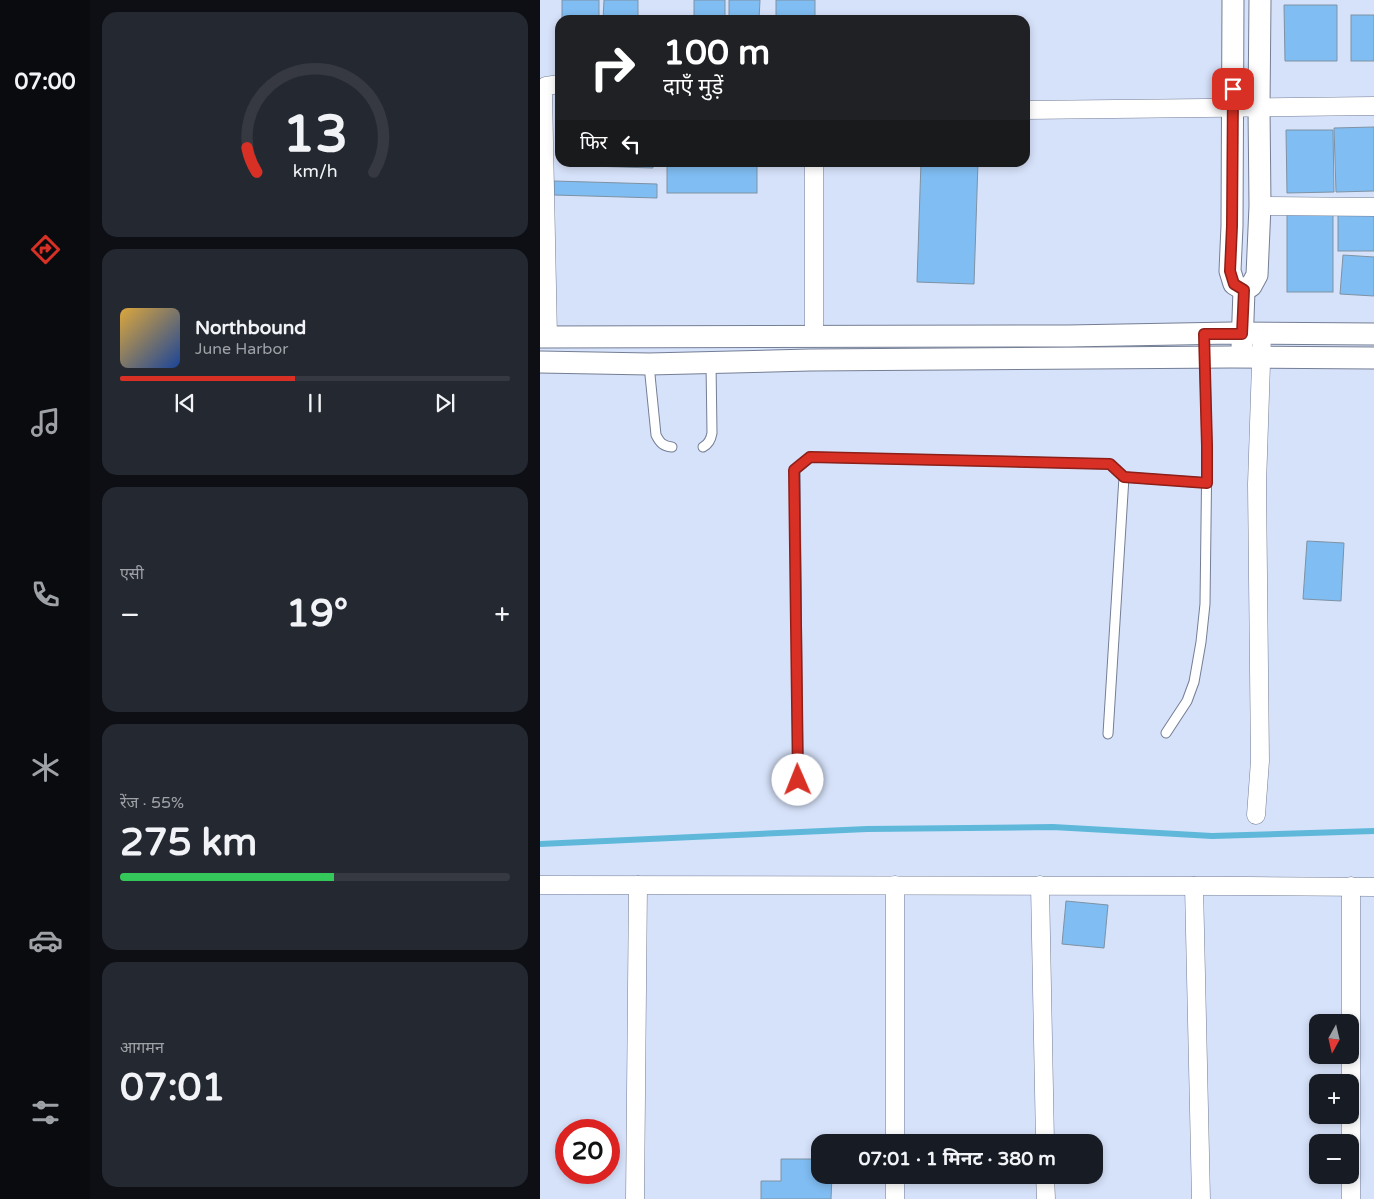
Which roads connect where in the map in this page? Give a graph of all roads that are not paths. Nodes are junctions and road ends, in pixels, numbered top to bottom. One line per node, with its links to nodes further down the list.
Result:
1 (1233, 0): 5 (street)
2 (1260, 0): 6 (street)
3 (555, 85): 16 (street)
4 (1374, 106): 6 (street)
5 (1232, 107): 6 (street); 7 (street); 11 (street)
6 (1259, 107): 9 (street)
7 (1030, 110)
8 (814, 167): 15 (street)
9 (1260, 206): 10 (street); 11 (street)
10 (1374, 207)
11 (1244, 290): 13 (street)
12 (1204, 334): 13 (street); 15 (street); 18 (lane)
13 (1252, 334): 14 (street); 17 (street)
14 (1374, 334)
15 (814, 336): 16 (street)
16 (544, 337)
17 (1252, 357): 18 (street); 19 (street); 30 (street)
18 (1205, 358): 21 (street); 26 (lane)
19 (1374, 358)
20 (540, 362): 22 (street)
21 (711, 363): 22 (street); 24 (lane)
22 (649, 364): 23 (lane)
23 (672, 447)
24 (703, 447)
25 (1124, 477): 26 (lane); 28 (lane); 29 (lane)
26 (1207, 483): 27 (lane)
27 (1166, 733)
28 (1108, 734)
29 (798, 780)
30 (1256, 815)
31 (540, 885): 32 (street)
32 (638, 885): 33 (street); 42 (street)
33 (895, 885): 34 (street); 38 (street)
34 (1040, 886): 35 (street); 39 (street)
35 (1194, 886): 36 (street); 45 (street)
36 (1351, 886): 37 (street); 46 (street)
37 (1374, 887)
38 (896, 1134)
39 (1045, 1134)
40 (896, 1184): 43 (street)
41 (1045, 1184): 44 (street)
42 (636, 1199)
43 (896, 1199)
44 (1046, 1199)
45 (1201, 1199)
46 (1351, 1199)

